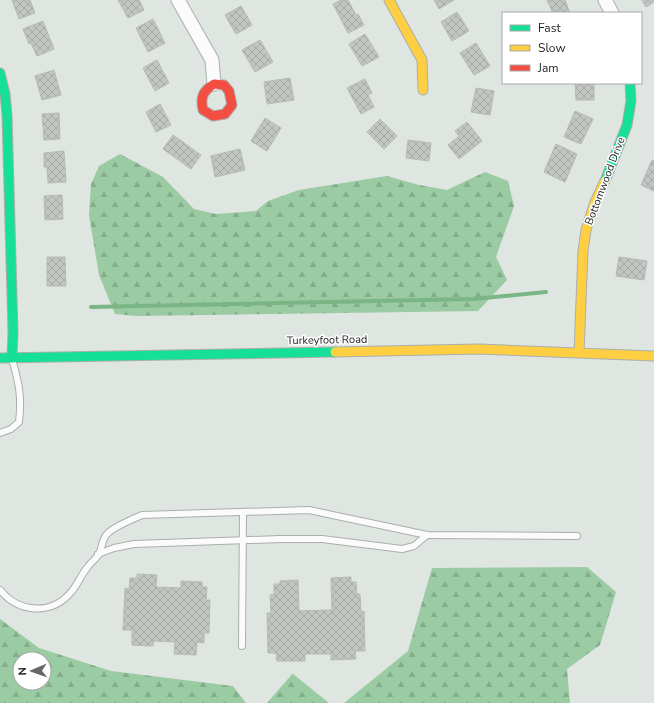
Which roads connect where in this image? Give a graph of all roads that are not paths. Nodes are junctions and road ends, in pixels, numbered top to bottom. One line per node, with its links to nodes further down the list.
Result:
1 (178, 0): 6 (street)
2 (389, 0): 8 (street)
3 (606, 0): 4 (street)
4 (612, 12)
5 (0, 73): 12 (street)
6 (214, 84)
7 (630, 84): 9 (street, Bottomwood Drive)
8 (423, 90)
9 (579, 352): 10 (street, Turkeyfoot Road); 12 (street, Turkeyfoot Road)
10 (654, 356)
11 (0, 358): 12 (street, Turkeyfoot Road)
12 (12, 358): 13 (lane)
13 (0, 433)
14 (243, 512): 15 (lane); 17 (lane); 18 (lane)
15 (426, 535): 16 (lane); 17 (lane)
16 (577, 536)
17 (243, 540): 18 (lane); 20 (lane)
18 (98, 554): 19 (lane)
19 (0, 590)
20 (242, 646)

